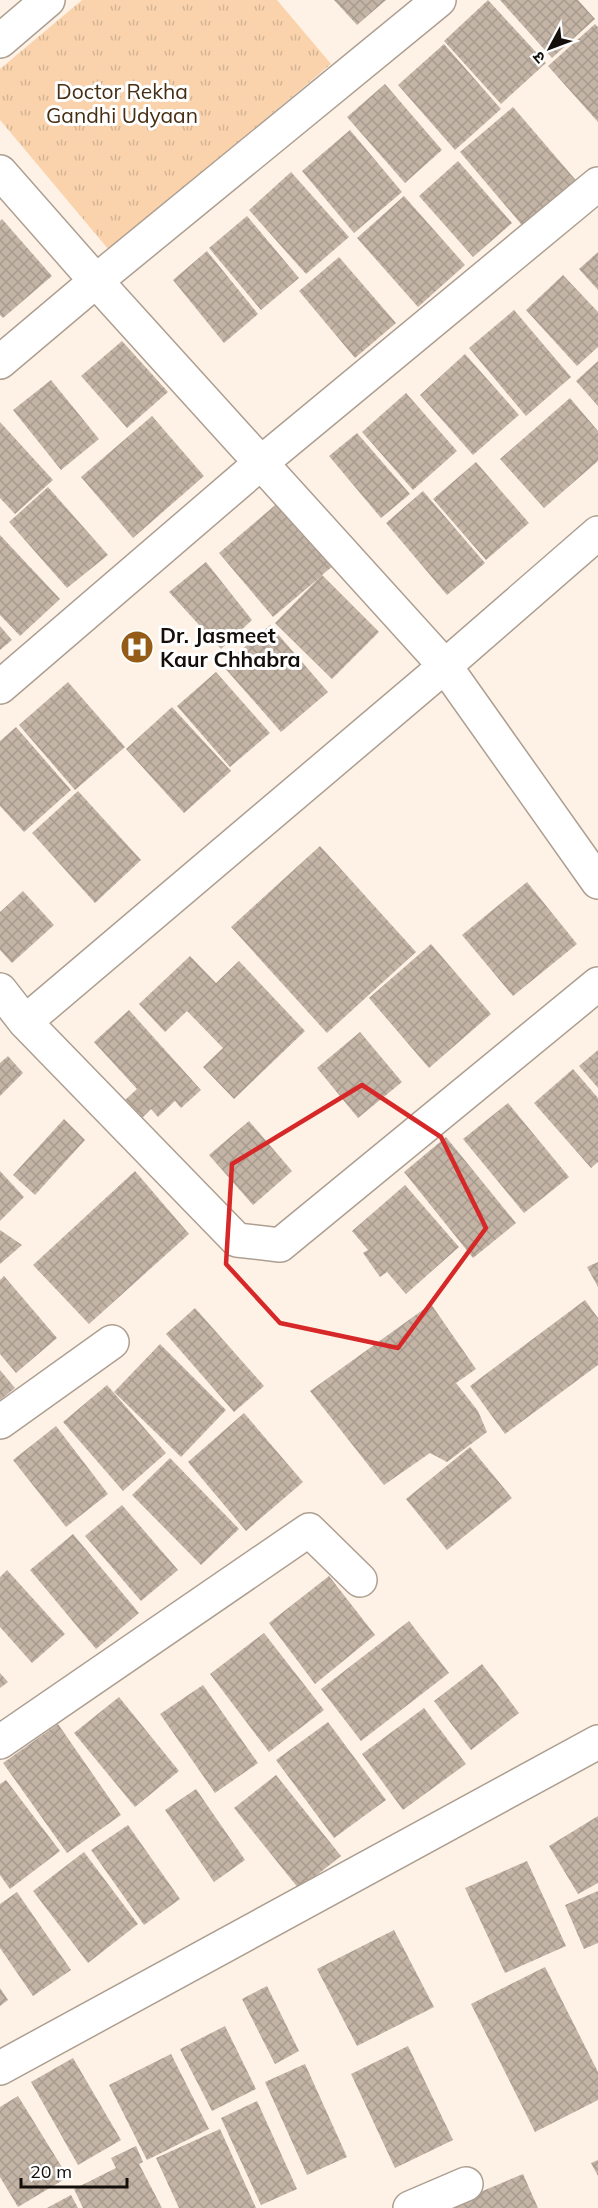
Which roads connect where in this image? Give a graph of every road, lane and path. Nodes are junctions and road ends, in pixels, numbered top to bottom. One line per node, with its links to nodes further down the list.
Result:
1 (48, 0): 3 (street)
2 (439, 0): 6 (street)
3 (0, 41)
4 (0, 172): 6 (street)
5 (598, 184): 8 (street)
6 (96, 281): 7 (street); 8 (street)
7 (0, 362)
8 (262, 462): 10 (street); 11 (street)
9 (598, 532): 10 (street)
10 (445, 666): 12 (street); 15 (street)
11 (0, 687)
12 (598, 882)
13 (598, 984): 15 (street)
14 (0, 990): 15 (street)
15 (25, 1022)
16 (112, 1342): 17 (street)
17 (0, 1422)
18 (360, 1580): 19 (street)
19 (0, 1742)
20 (598, 1742): 21 (street)
21 (0, 2068)
22 (466, 2184): 23 (street)
23 (410, 2208)

